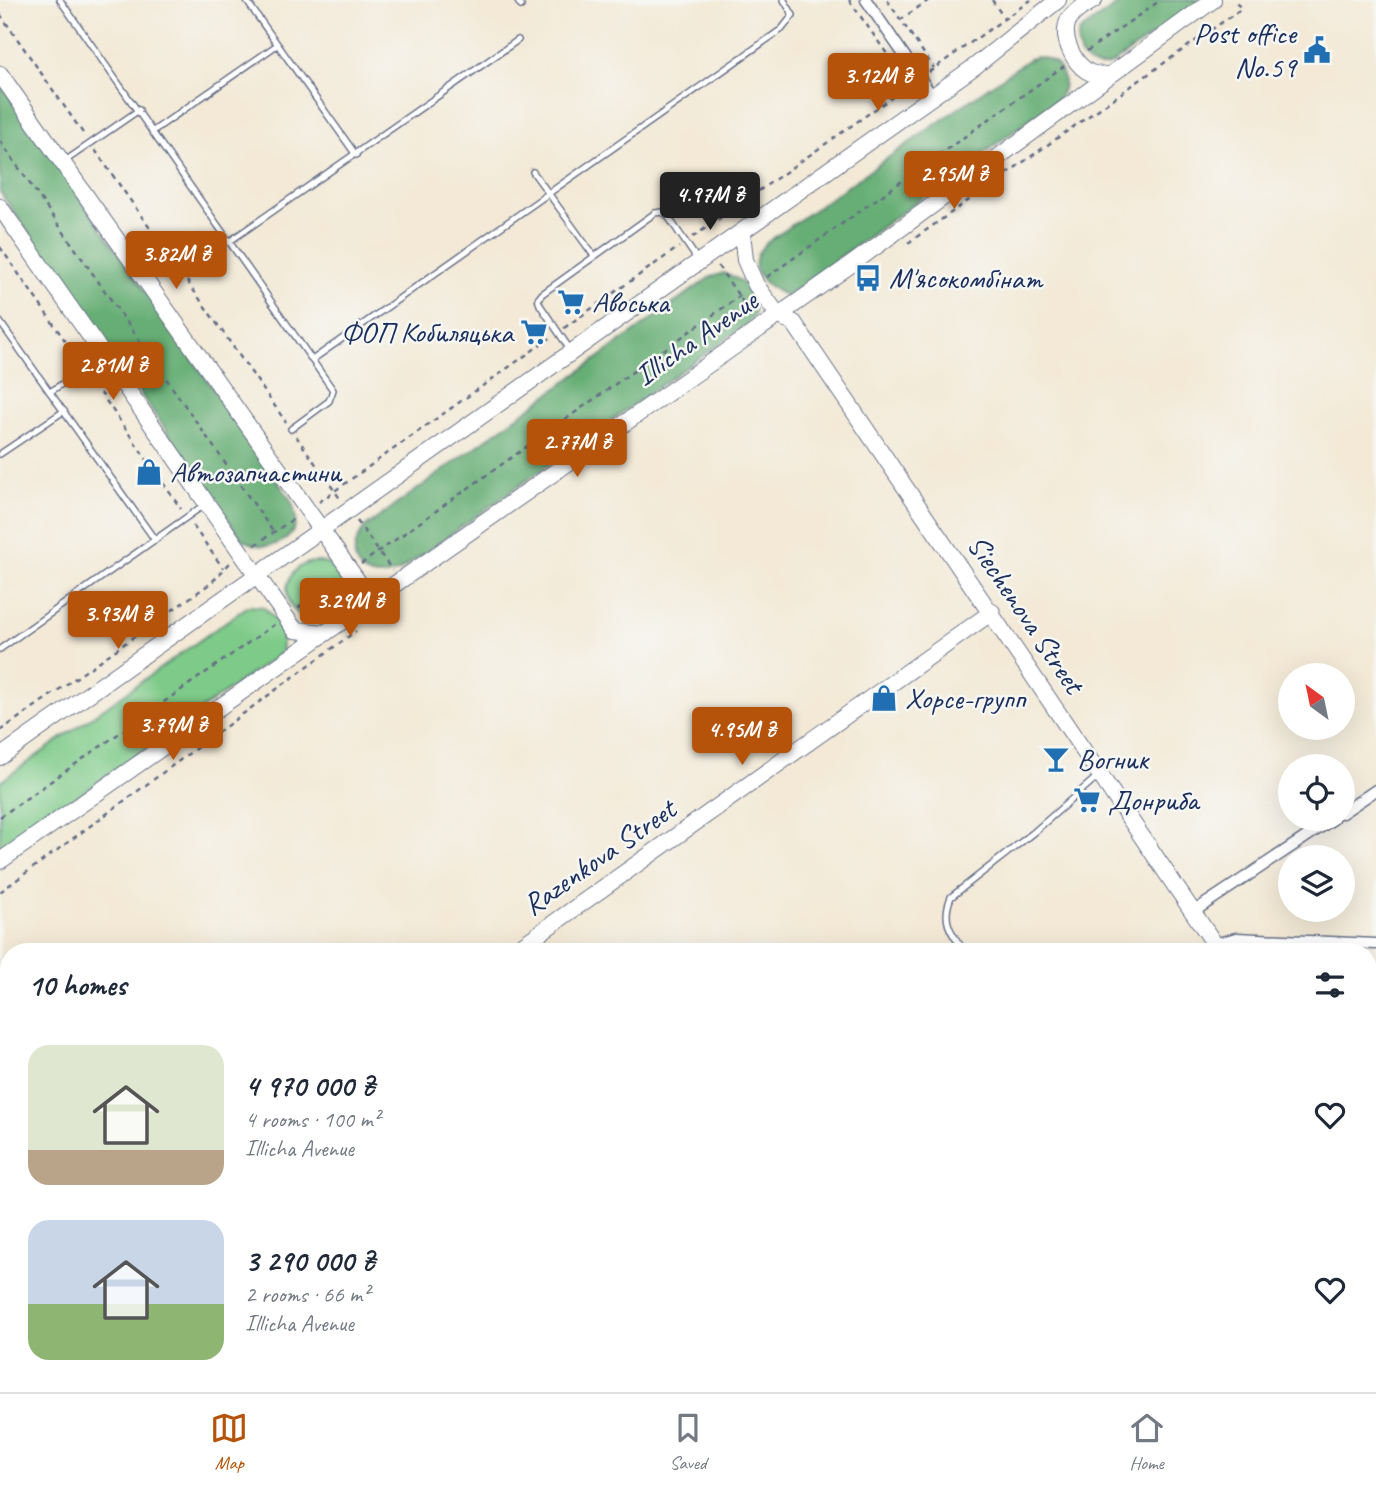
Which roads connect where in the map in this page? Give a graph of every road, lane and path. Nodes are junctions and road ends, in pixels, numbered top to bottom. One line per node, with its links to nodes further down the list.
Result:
1 (60, 0): 31 (lane)
2 (246, 0): 22 (lane)
3 (517, 0): 17 (lane)
4 (784, 0): 38 (lane)
5 (849, 0): 29 (path)
6 (866, 0): 28 (street)
7 (887, 0): 20 (path)
8 (929, 0): 20 (path)
9 (992, 0): 19 (path)
10 (1031, 0): 19 (path)
11 (1058, 0): 24 (main road, Illicha Avenue)
12 (1072, 0): 24 (main road)
13 (1094, 0): 23 (main road)
14 (1161, 0): 23 (path)
15 (1213, 0): 27 (main road, Illicha Avenue)
16 (1235, 0): 44 (path)
17 (522, 6)
18 (0, 14): 34 (path)
19 (1005, 19): 25 (path)
20 (901, 20): 25 (path)
21 (518, 40): 35 (lane)
22 (277, 45): 32 (lane); 35 (lane)
23 (1075, 58): 27 (main road); 47 (path)
24 (974, 67): 30 (main road, Illicha Avenue)
25 (934, 68): 28 (path)
26 (0, 74): 36 (main road)
27 (1108, 75): 49 (main road, Illicha Avenue)
28 (919, 78): 29 (path); 30 (street)
29 (908, 86): 42 (path)
30 (933, 97): 40 (main road, Illicha Avenue)
31 (139, 110): 32 (lane); 34 (lane)
32 (153, 131): 41 (lane)
33 (0, 141): 67 (path)
34 (90, 143): 36 (lane); 59 (path)
35 (356, 155): 41 (lane)
36 (62, 162): 63 (main road)
37 (533, 172): 38 (lane)
38 (549, 193): 45 (lane); 55 (lane)
39 (2, 215): 54 (main road)
40 (742, 232): 46 (main road, Illicha Avenue); 47 (main road, Siechenova Street)
41 (230, 241): 55 (lane)
42 (685, 242): 45 (lane); 46 (lane); 52 (path)
43 (0, 247): 56 (path)
44 (900, 249)
45 (594, 256): 52 (lane)
46 (704, 258): 48 (path); 53 (main road, Illicha Avenue)
47 (756, 285): 48 (path); 49 (main road, Siechenova Street)
48 (739, 297): 51 (path); 69 (path)
49 (778, 315): 51 (main road, Illicha Avenue); 75 (main road, Siechenova Street)
50 (0, 322): 57 (lane)
51 (761, 327): 74 (main road, Illicha Avenue)
52 (558, 332): 53 (lane); 61 (path)
53 (572, 352): 64 (main road, Illicha Avenue)
54 (104, 356): 56 (lane); 62 (main road)
55 (312, 360): 59 (lane)
56 (84, 369): 57 (lane); 65 (path)
57 (50, 392): 58 (lane)
58 (64, 411): 60 (lane); 68 (lane)
59 (291, 429): 61 (path)
60 (0, 454)
61 (334, 492): 63 (path); 64 (path)
62 (207, 503): 65 (lane); 70 (main road)
63 (308, 509): 66 (main road); 67 (path)
64 (349, 510): 66 (main road, Illicha Avenue); 69 (path)
65 (187, 517): 68 (lane); 71 (path)
66 (321, 530): 72 (main road); 73 (main road, Illicha Avenue)
67 (274, 533): 70 (path)
68 (155, 540): 79 (lane)
69 (379, 551): 72 (path); 74 (path)
70 (242, 554): 71 (path); 73 (main road)
71 (223, 568): 80 (path)
72 (350, 571): 76 (path); 77 (main road)
73 (257, 575): 76 (main road); 81 (main road, Illicha Avenue)
74 (399, 581): 77 (main road, Illicha Avenue)
75 (992, 612): 82 (main road, Siechenova Street); 90 (main road, Razenkova Street)
76 (286, 617): 78 (main road); 85 (path)
77 (359, 619): 78 (main road, Illicha Avenue); 88 (path)
78 (325, 633): 87 (main road, Illicha Avenue)
79 (0, 649)
80 (0, 731)
81 (0, 757)
82 (1100, 774): 89 (main road, Siechenova Street); 91 (lane)
83 (1376, 790): 84 (street)
84 (1355, 804)
85 (0, 817)
86 (1315, 831): 89 (street)
87 (0, 861)
88 (0, 892)
89 (1194, 912): 92 (main road, Siechenova Street)
90 (526, 943)
91 (959, 943)
92 (1210, 943)
93 (1225, 943): 94 (street)
94 (1356, 943)

